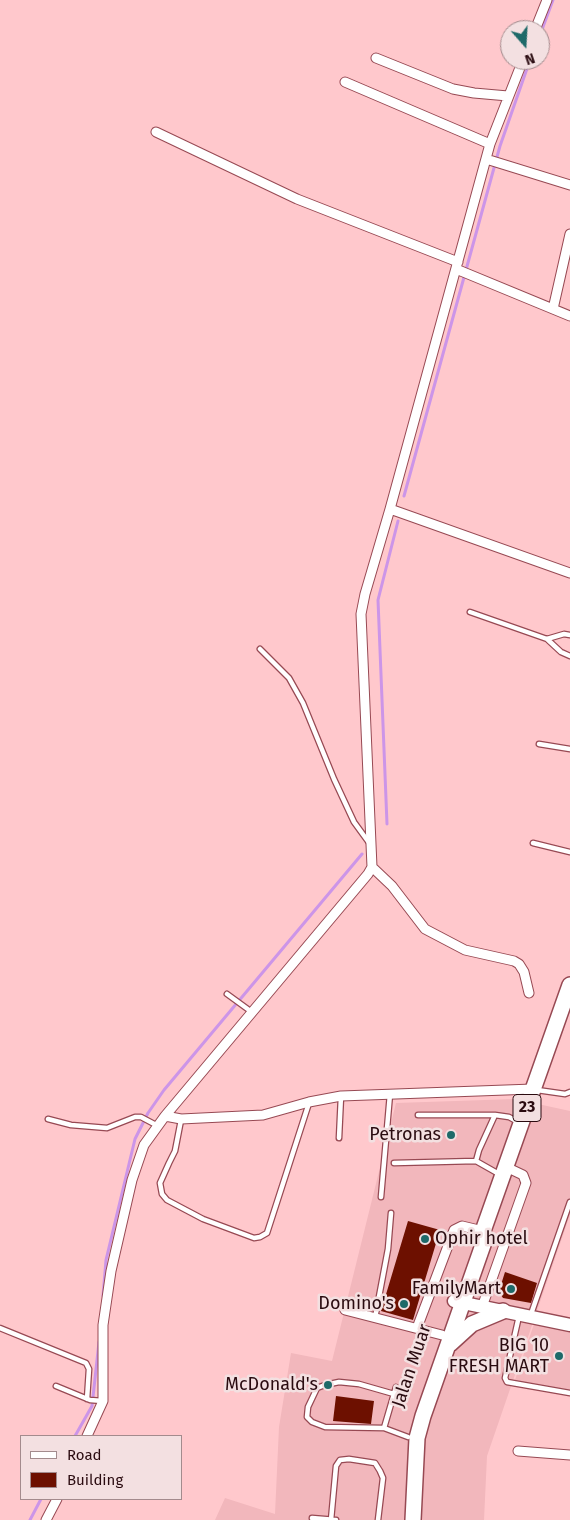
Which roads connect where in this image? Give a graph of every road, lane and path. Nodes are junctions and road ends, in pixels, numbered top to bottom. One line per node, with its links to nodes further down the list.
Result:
1 (547, 0): 2 (street)
2 (539, 20)
3 (376, 58): 6 (street)
4 (519, 70): 6 (street)
5 (345, 82): 8 (street)
6 (508, 96): 8 (street)
7 (156, 132): 12 (street)
8 (490, 144): 9 (street)
9 (494, 161): 10 (street); 12 (street)
10 (570, 185)
11 (570, 234): 13 (street)
12 (459, 267): 13 (street); 15 (street)
13 (553, 309): 14 (street)
14 (570, 316)
15 (390, 510): 16 (street); 25 (street)
16 (570, 573)
17 (470, 612): 19 (lane)
18 (570, 635): 19 (lane)
19 (547, 639): 21 (lane)
20 (260, 649): 25 (lane)
21 (570, 656)
22 (539, 744): 23 (lane)
23 (570, 749)
24 (533, 843): 26 (lane)
25 (370, 845): 27 (street)
26 (570, 852)
27 (372, 867): 29 (street); 31 (street)
28 (570, 985): 32 (main road, Jalan Muar / 23)
29 (529, 993)
30 (227, 994): 31 (lane)
31 (251, 1011): 38 (street)
32 (533, 1089): 33 (lane); 34 (street); 42 (main road, Jalan Muar / 23)
33 (570, 1092)
34 (390, 1094): 35 (street); 48 (lane)
35 (341, 1096): 36 (street); 44 (lane)
36 (309, 1102): 41 (street); 41 (lane)
37 (418, 1115): 39 (lane)
38 (165, 1116): 41 (street); 43 (street)
39 (495, 1116): 42 (lane); 45 (lane)
40 (48, 1119): 43 (lane)
41 (181, 1119)
42 (521, 1123): 47 (main road, Jalan Muar / 23)
43 (156, 1125): 67 (street)
44 (339, 1138)
45 (476, 1161): 46 (lane); 47 (lane)
46 (394, 1163)
47 (504, 1171): 51 (main road, Jalan Muar / 23); 53 (street)
48 (381, 1197)
49 (570, 1202): 56 (lane)
50 (391, 1213): 57 (lane)
51 (483, 1231): 52 (main road, Jalan Muar / 23); 60 (street)
52 (458, 1302): 53 (main road); 61 (main road, Jalan Muar / 23)
53 (482, 1307): 55 (main road)
54 (345, 1310): 57 (street)
55 (503, 1311): 56 (main road); 61 (main road)
56 (525, 1316): 58 (main road); 64 (lane)
57 (375, 1318): 60 (street)
58 (570, 1325)
59 (0, 1328): 66 (lane)
60 (417, 1328): 61 (street)
61 (445, 1340): 70 (main road, Jalan Muar / 23); 80 (main road, Jalan Muar / 23)
62 (56, 1386): 66 (lane)
63 (396, 1387): 65 (lane)
64 (570, 1393)
65 (394, 1394): 68 (lane); 68 (lane)
66 (88, 1400): 67 (lane)
67 (100, 1401): 69 (street)
68 (384, 1428): 70 (lane)
69 (87, 1435)
70 (408, 1436): 79 (main road, Jalan Muar / 23)
71 (518, 1451): 72 (street)
72 (570, 1454)
73 (56, 1500): 75 (street)
74 (312, 1518): 76 (lane)
75 (46, 1520)
76 (331, 1520): 77 (lane); 78 (lane)
77 (336, 1520)
78 (378, 1520)
79 (404, 1520)
80 (413, 1520)

